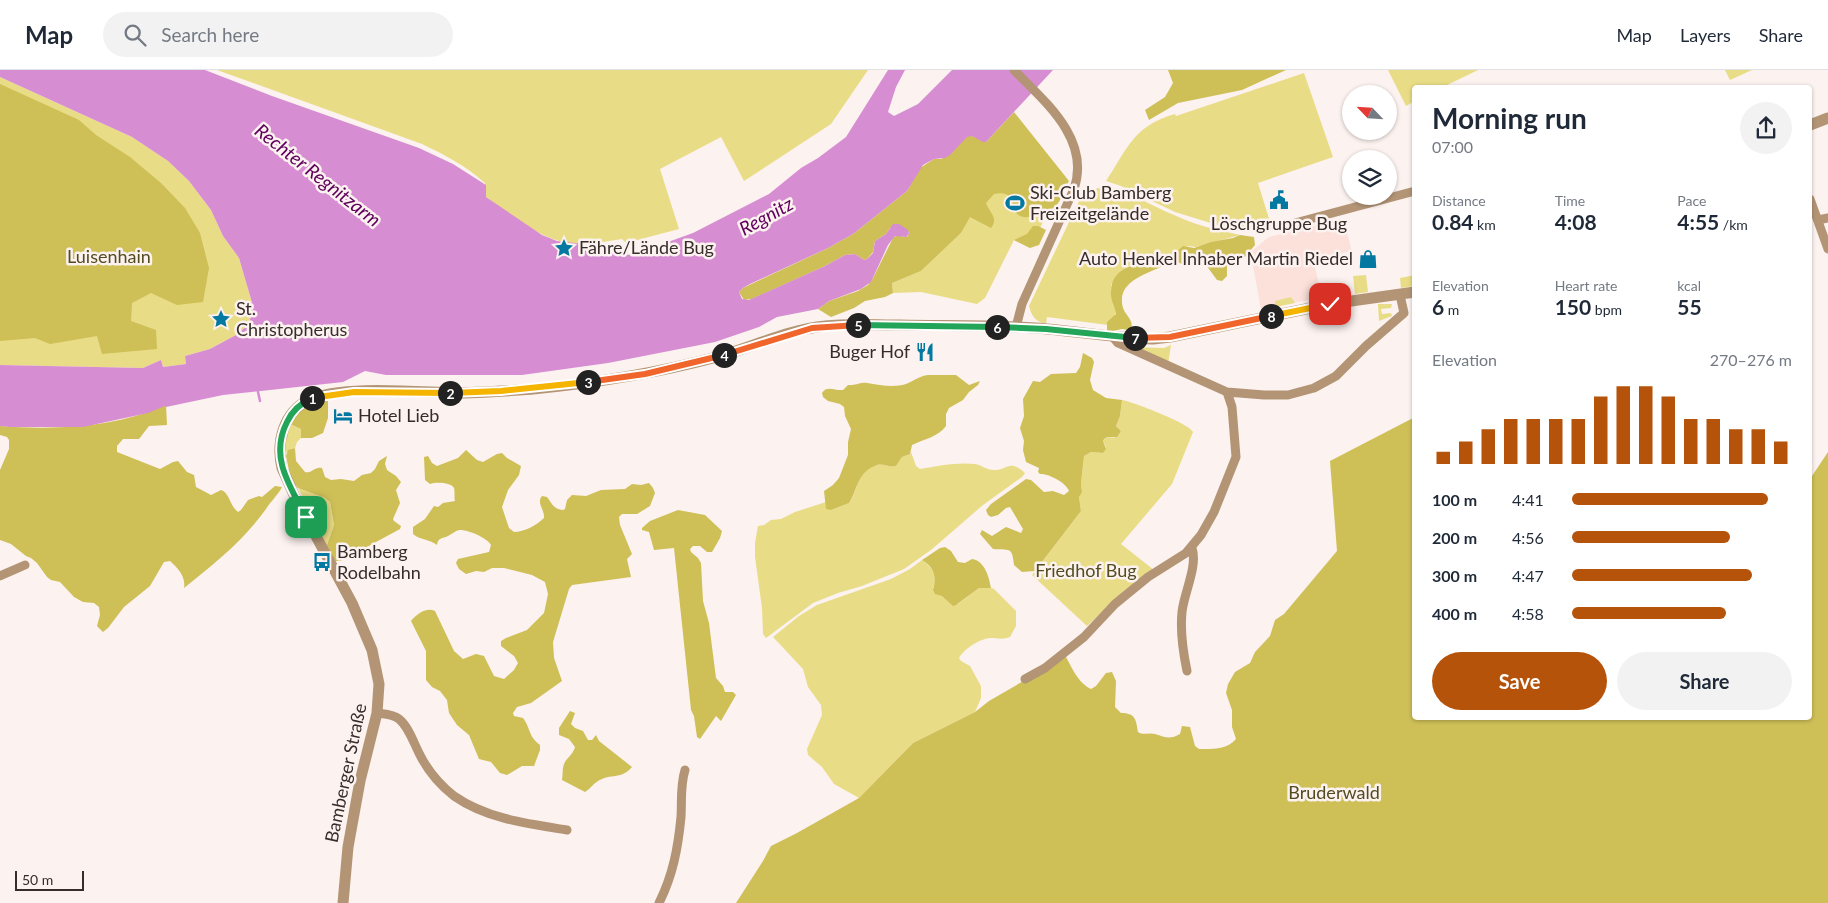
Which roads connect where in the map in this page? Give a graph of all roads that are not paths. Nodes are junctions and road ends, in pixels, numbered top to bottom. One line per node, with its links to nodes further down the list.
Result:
1 (1014, 70): 12 (street)
2 (1828, 118): 3 (street)
3 (1812, 124)
4 (1412, 192): 8 (street)
5 (1812, 204): 7 (street)
6 (1828, 218): 7 (street)
7 (1818, 220): 9 (street)
8 (1280, 227)
9 (1828, 249)
10 (1412, 292): 11 (street)
11 (1400, 294): 13 (street); 14 (street)
12 (1016, 327): 13 (street); 20 (street, Bamberger Straße)
13 (1112, 336): 14 (street)
14 (1227, 392): 15 (street)
15 (1192, 548): 18 (street); 19 (street)
16 (25, 565): 17 (street)
17 (0, 576)
18 (1187, 670)
19 (1025, 679)
20 (377, 713): 22 (street); 23 (street, Bamberger Straße)
21 (685, 770): 24 (street)
22 (567, 830)
23 (343, 903)
24 (659, 903)

